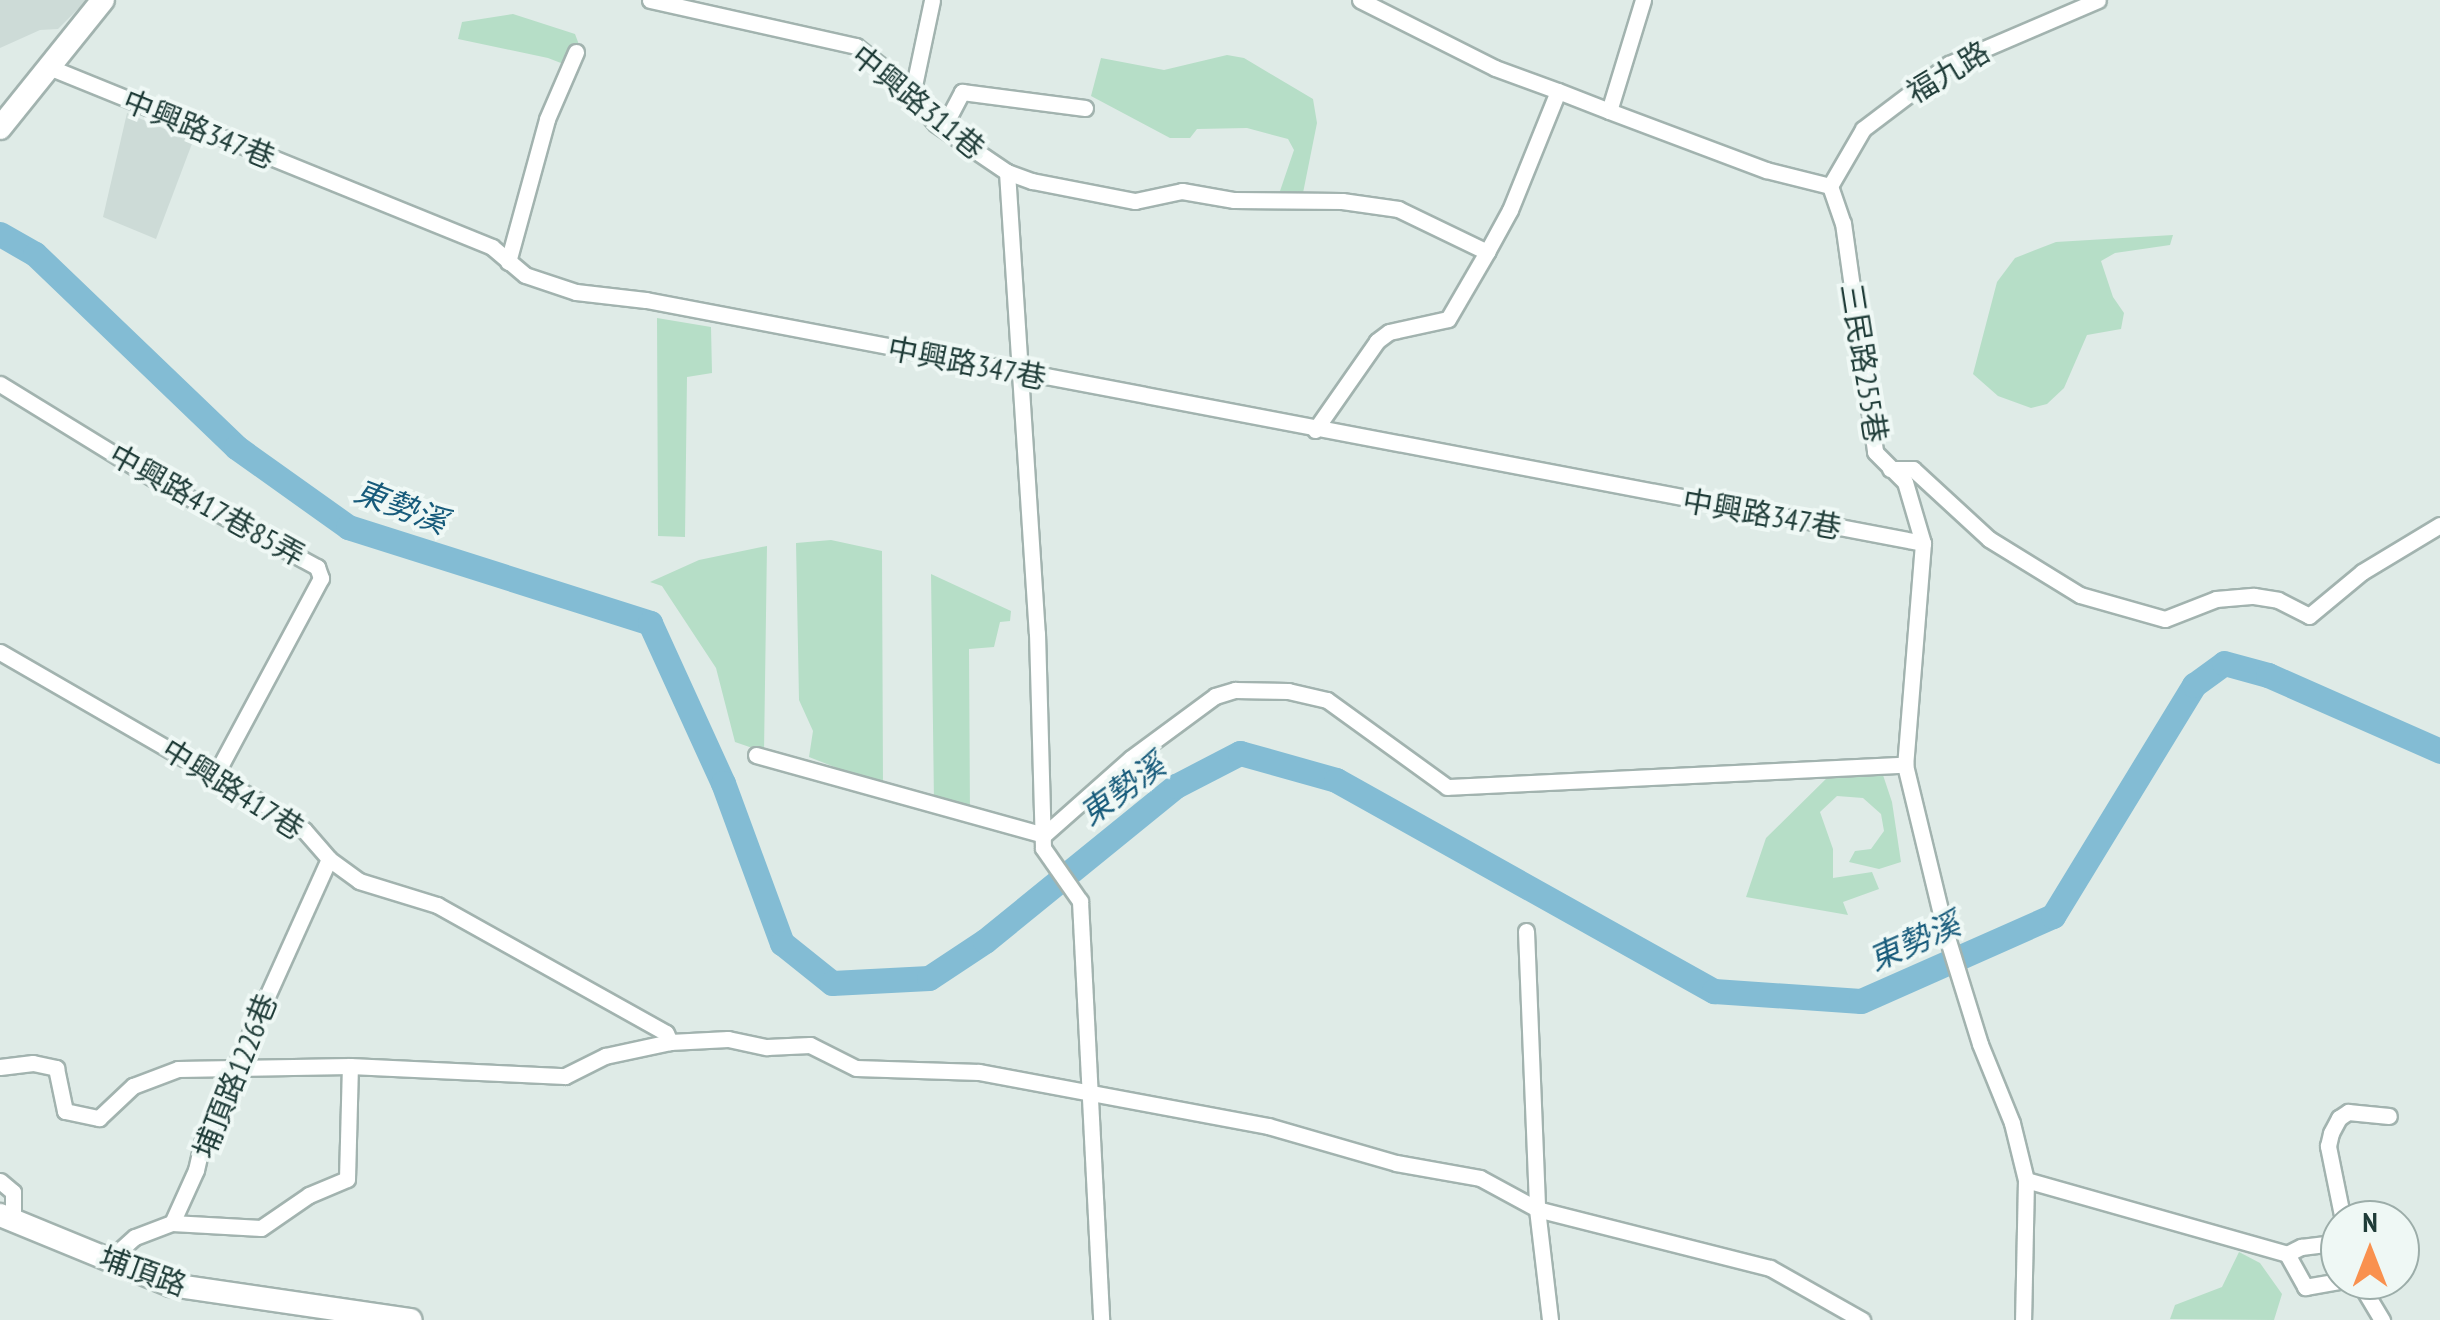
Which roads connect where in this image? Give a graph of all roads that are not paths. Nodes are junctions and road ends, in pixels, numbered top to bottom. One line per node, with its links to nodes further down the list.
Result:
1 (103, 0): 8 (street)
2 (650, 0): 10 (street, 中興路311巷)
3 (932, 0): 10 (street)
4 (1360, 0): 9 (street)
5 (1643, 0): 12 (street)
6 (2098, 0): 16 (street, 福九路)
7 (576, 52): 18 (street)
8 (49, 68): 13 (street); 18 (street, 中興路347巷)
9 (1558, 91): 12 (street); 17 (street)
10 (911, 100): 14 (street, 中興路311巷)
11 (1085, 108): 14 (street)
12 (1609, 111): 16 (street)
13 (0, 128)
14 (943, 128): 15 (street, 中興路311巷)
15 (1007, 172): 17 (street); 19 (street)
16 (1830, 186): 22 (street, 三民路255巷)
17 (1487, 252): 21 (street)
18 (508, 262): 19 (street, 中興路347巷)
19 (1022, 374): 21 (street, 中興路347巷); 29 (street)
20 (0, 384): 28 (street, 中興路417巷85弄)
21 (1315, 430): 24 (street, 中興路347巷)
22 (1890, 469): 23 (street); 24 (street, 三民路255巷)
23 (2440, 525)
24 (1923, 543): 27 (street, 三民路255巷)
25 (0, 652): 28 (street, 中興路417巷)
26 (756, 754): 29 (street)
27 (1905, 765): 29 (street); 38 (street, 三民路255巷)
28 (216, 774): 30 (street, 中興路417巷)
29 (1044, 841): 36 (street)
30 (328, 859): 32 (street, 中興路417巷); 33 (street, 埔頂路1226巷)
31 (1526, 932): 41 (street)
32 (670, 1042): 34 (street); 36 (street)
33 (236, 1066): 34 (street); 35 (street); 43 (street, 埔頂路1226巷)
34 (350, 1066): 43 (street)
35 (0, 1067)
36 (1087, 1092): 41 (street); 49 (street)
37 (2389, 1116): 40 (street)
38 (2026, 1180): 45 (street); 52 (street, 三民路255巷)
39 (0, 1181): 42 (street)
40 (2339, 1200)
41 (1537, 1209): 50 (street); 51 (street)
42 (6, 1217): 46 (street, 埔頂路)
43 (172, 1224): 46 (street)
44 (2320, 1245): 45 (street)
45 (2287, 1254): 47 (street)
46 (108, 1260): 48 (street, 埔頂路)
47 (2320, 1284)
48 (410, 1320)
49 (1101, 1320)
50 (1550, 1320)
51 (1862, 1320)
52 (2022, 1320)

